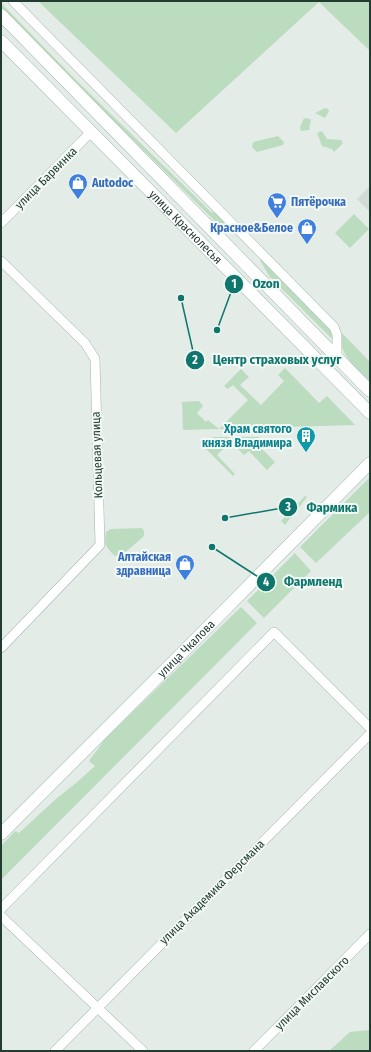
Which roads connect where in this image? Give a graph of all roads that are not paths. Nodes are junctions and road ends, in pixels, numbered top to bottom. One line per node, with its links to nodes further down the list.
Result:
1 (14, 1): 7 (street)
2 (1, 15): 7 (street, улица Краснолесья)
3 (1, 41): 4 (street, улица Краснолесья)
4 (91, 132): 5 (street, улица Барвинка); 9 (street, улица Краснолесья)
5 (1, 223)
6 (1, 261): 11 (street, Кольцевая улица)
7 (337, 358): 8 (street, улица Краснолесья)
8 (370, 391)
9 (370, 413)
10 (370, 463): 14 (street, улица Чкалова)
11 (1, 648)
12 (370, 728): 15 (street)
13 (370, 734): 18 (street, улица Академика Ферсмана)
14 (1, 834)
15 (1, 909)
16 (1, 916): 18 (street)
17 (370, 934): 21 (street, улица Миславского)
18 (97, 1008): 19 (street, улица Академика Ферсмана); 20 (street)
19 (55, 1051)
20 (143, 1051)
21 (254, 1051)

